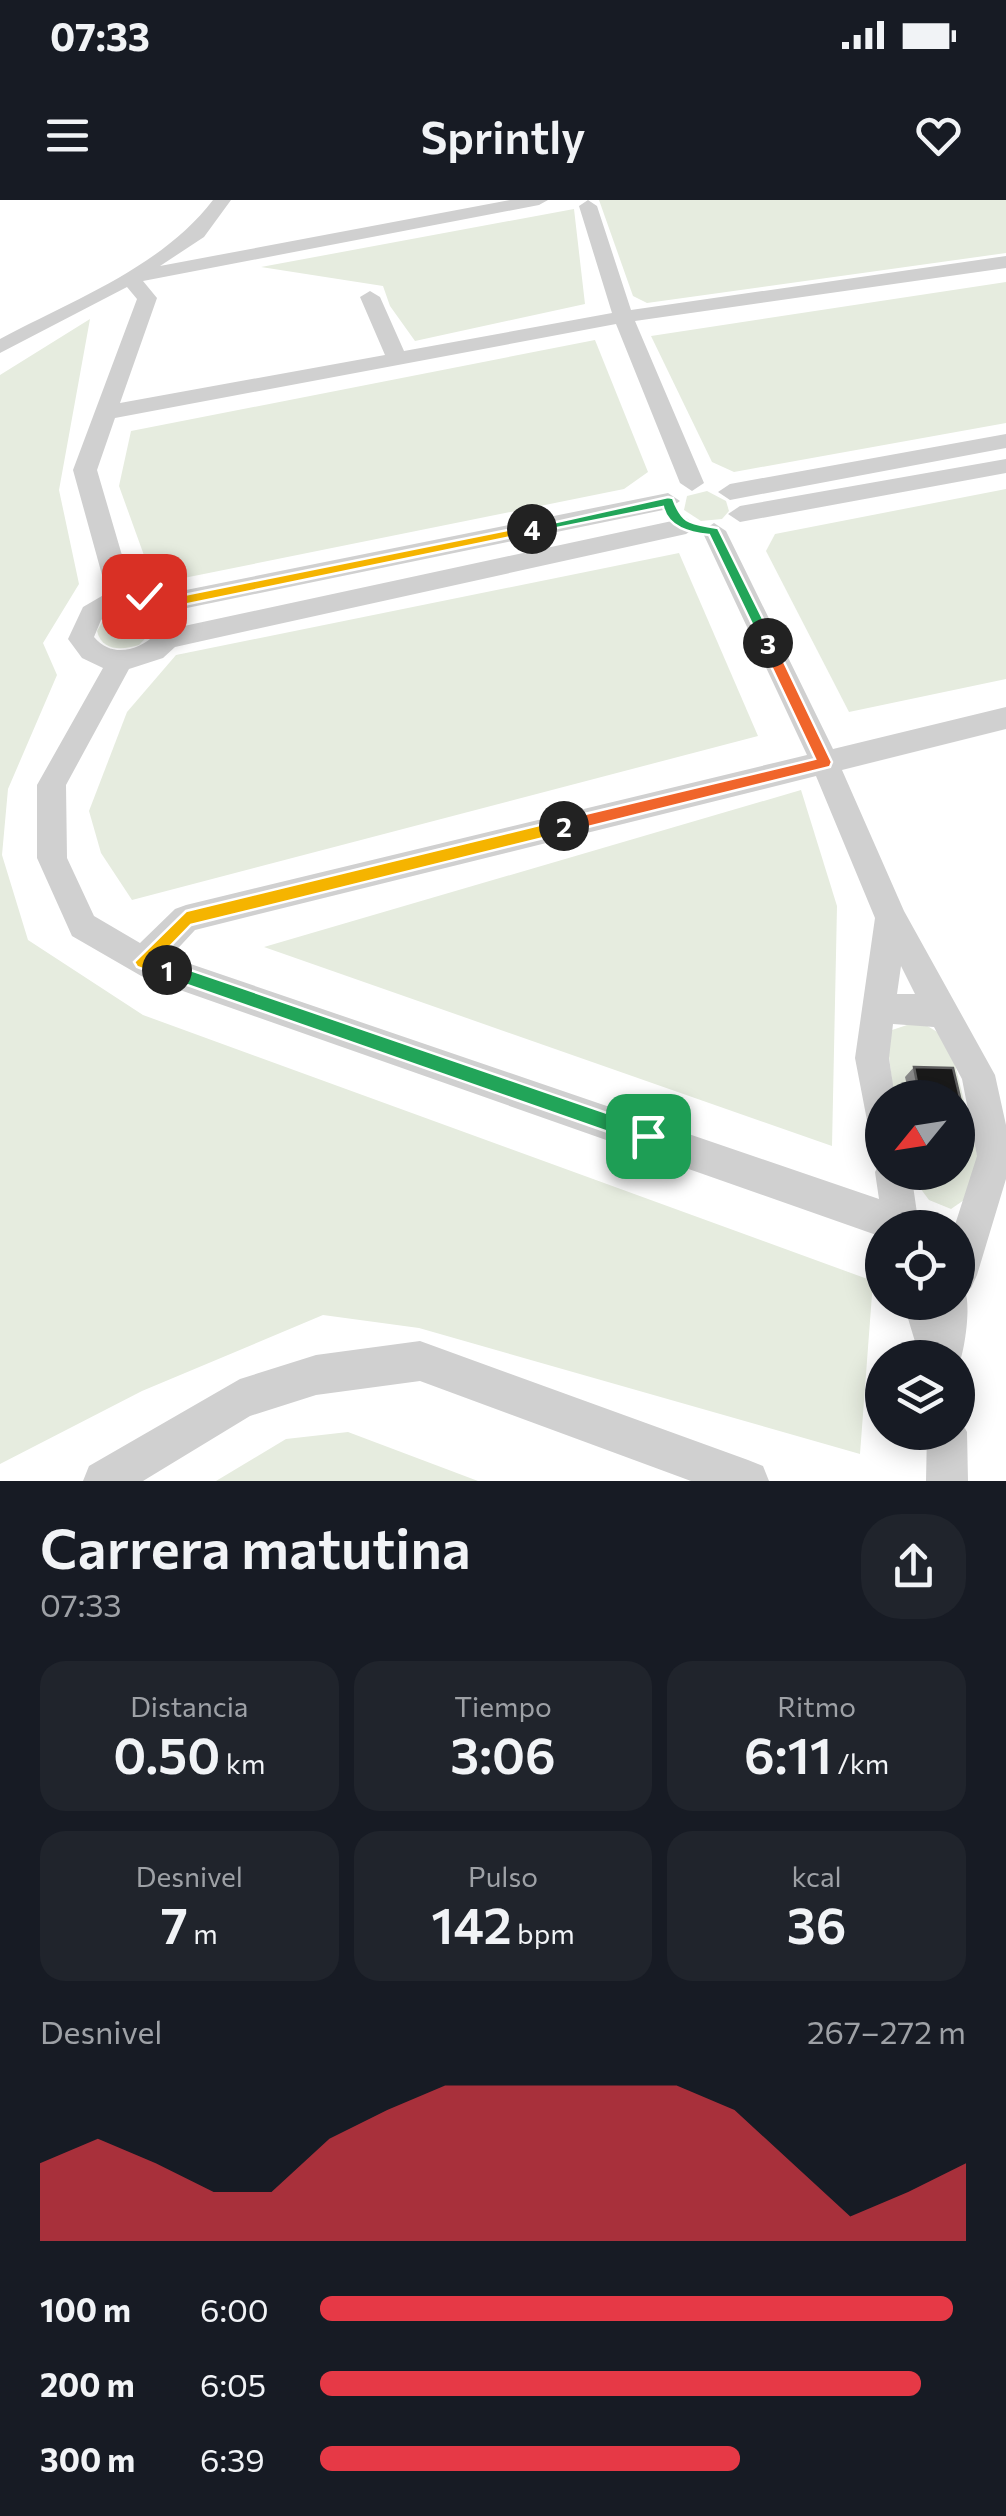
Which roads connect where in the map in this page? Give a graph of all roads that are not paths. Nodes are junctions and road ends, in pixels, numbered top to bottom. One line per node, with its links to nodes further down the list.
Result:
1 (222, 200): 5 (street)
2 (540, 200): 5 (street)
3 (588, 206): 7 (street)
4 (1006, 262): 7 (street)
5 (130, 278): 8 (street); 10 (street)
6 (370, 297): 9 (street)
7 (623, 317): 9 (street); 13 (street)
8 (0, 347)
9 (398, 359): 10 (street)
10 (105, 413): 17 (street)
11 (1006, 441): 15 (street)
12 (1006, 466): 15 (street)
13 (692, 483): 14 (street); 15 (street)
14 (668, 501): 16 (street); 18 (street)
15 (735, 503): 16 (street)
16 (700, 528): 19 (street); 22 (street)
17 (121, 597): 18 (street); 20 (street)
18 (164, 604): 19 (street)
19 (167, 639): 20 (street)
20 (120, 662): 24 (street)
21 (1006, 718): 22 (street)
22 (825, 762): 23 (street); 24 (street)
23 (891, 918): 25 (street); 26 (street)
24 (143, 962): 29 (street)
25 (880, 1010): 26 (street); 27 (street)
26 (942, 1013): 28 (street)
27 (875, 1080)
28 (974, 1210)
29 (865, 1212)
30 (946, 1450): 33 (street)
31 (104, 1481): 32 (street)
32 (748, 1481)
33 (947, 1481)

